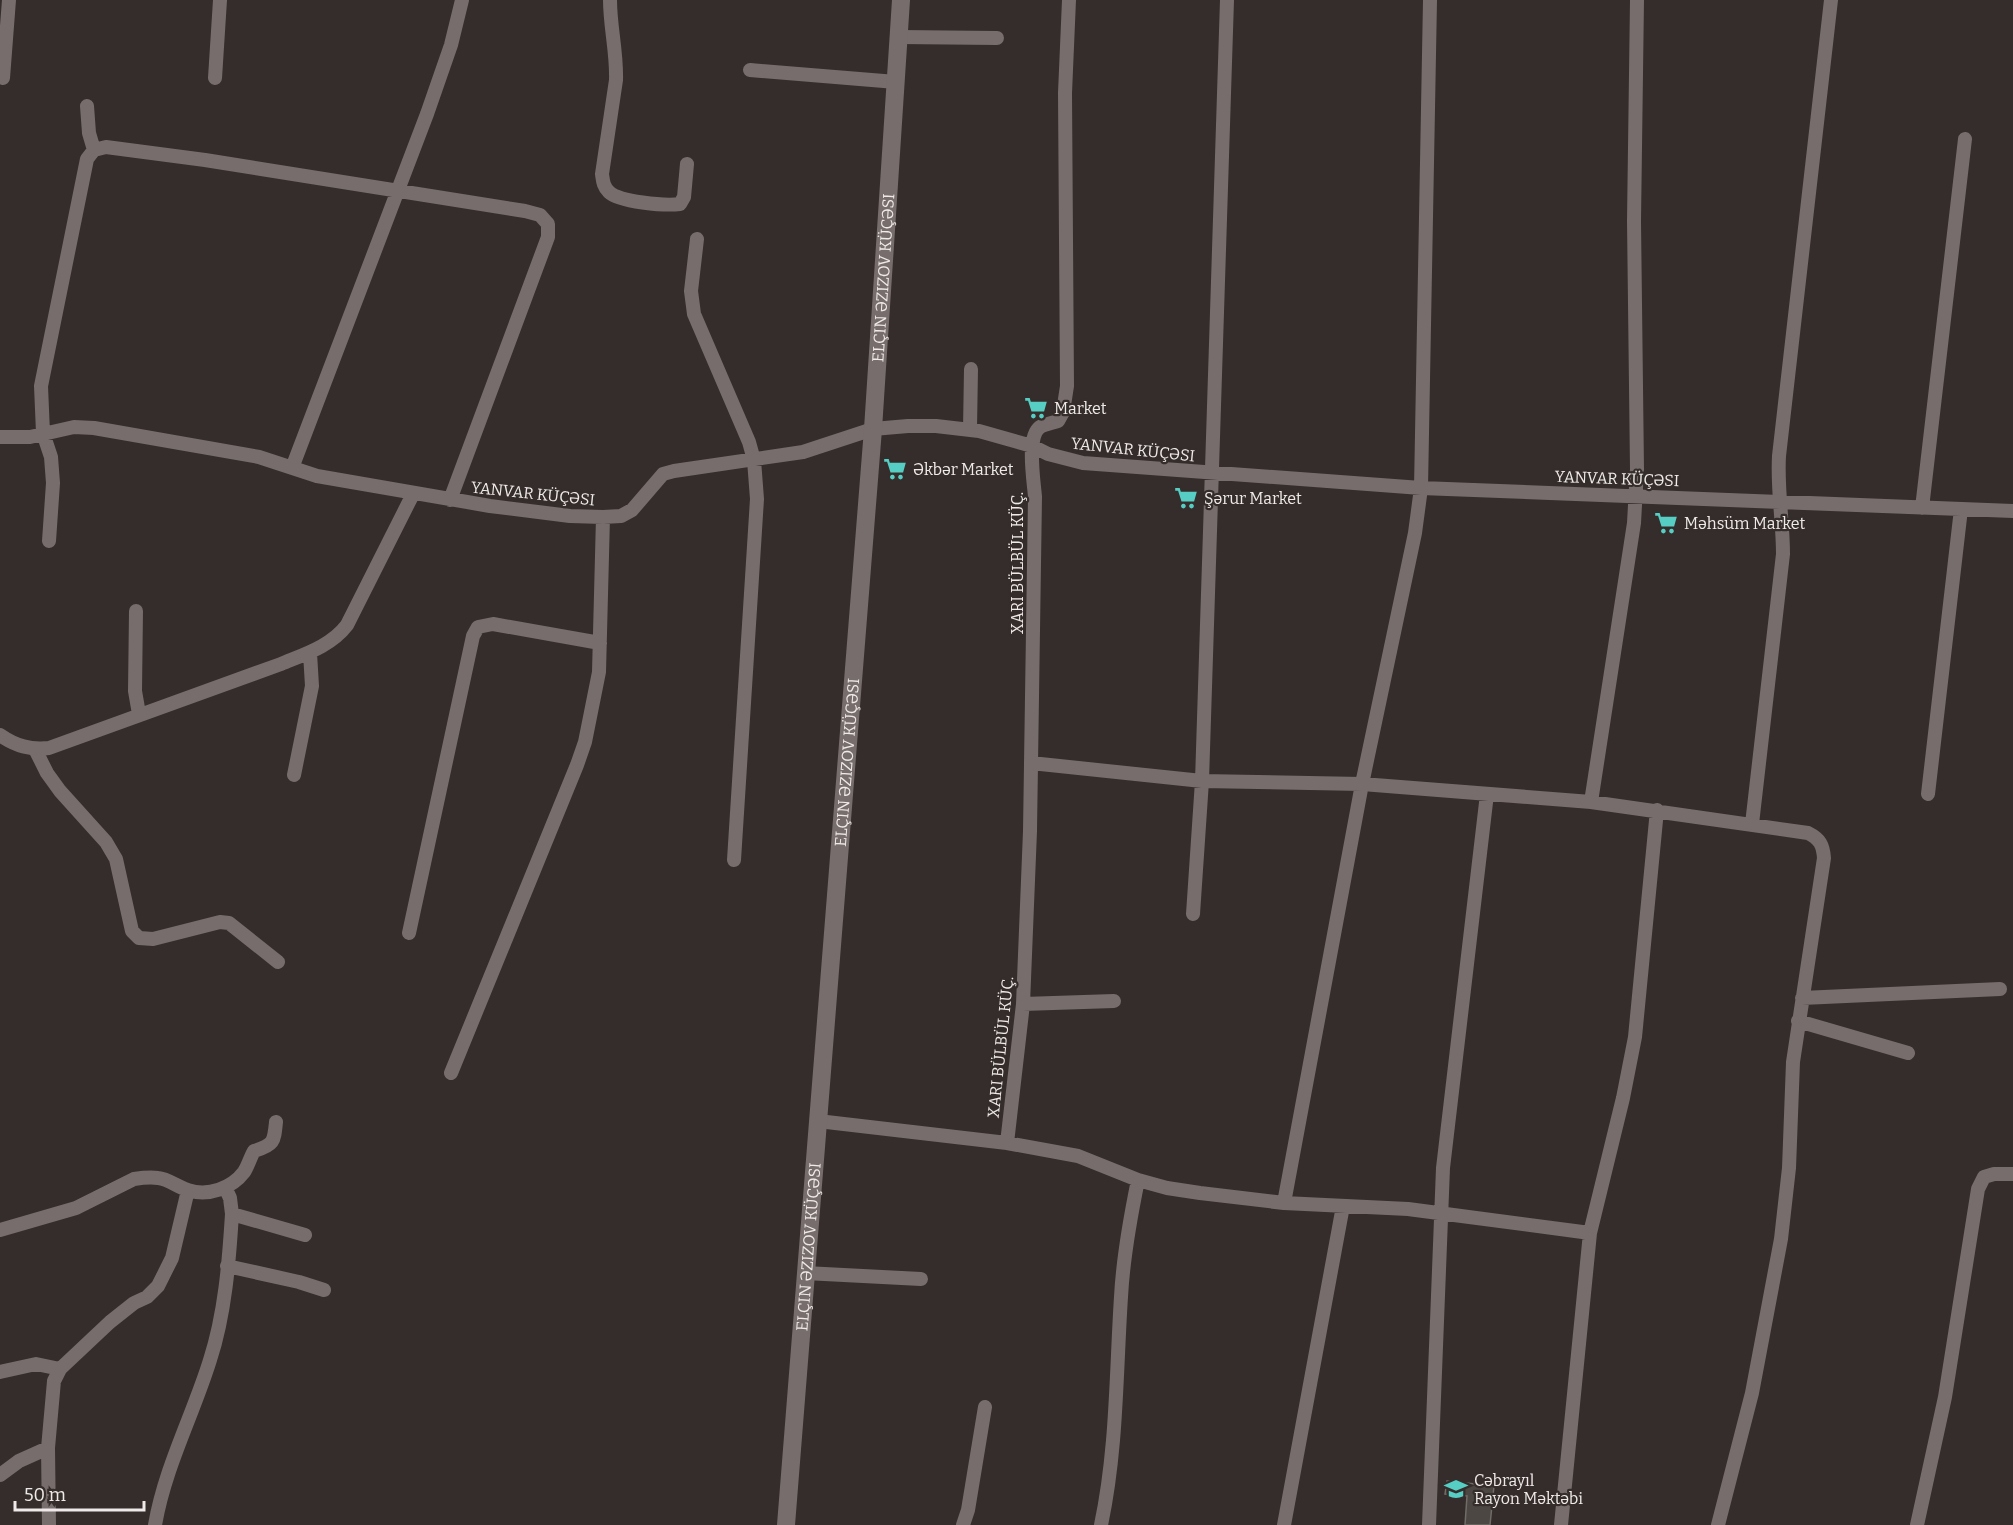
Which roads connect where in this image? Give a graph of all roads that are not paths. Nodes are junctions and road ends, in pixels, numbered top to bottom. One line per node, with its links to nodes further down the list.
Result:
1 (9, 0): 14 (street)
2 (220, 0): 15 (street)
3 (462, 0): 21 (street)
4 (610, 0): 20 (street)
5 (901, 0): 11 (street, ELÇIN ƏZIZOV KÜÇƏSI)
6 (1069, 0): 28 (street)
7 (1227, 0): 31 (street)
8 (1430, 0): 32 (street)
9 (1637, 0): 34 (street)
10 (1831, 0): 36 (street)
11 (899, 37): 12 (street); 16 (street, ELÇIN ƏZIZOV KÜÇƏSI)
12 (997, 38)
13 (750, 70): 16 (street)
14 (3, 78)
15 (215, 78)
16 (896, 82): 24 (street, ELÇIN ƏZIZOV KÜÇƏSI)
17 (87, 106): 19 (street)
18 (1965, 139): 37 (street)
19 (94, 150): 21 (street); 26 (street)
20 (687, 164)
21 (399, 192): 30 (street); 35 (street)
22 (697, 239): 29 (street)
23 (971, 369): 25 (street)
24 (873, 429): 25 (street, YANVAR KÜÇƏSI); 29 (street, YANVAR KÜÇƏSI); 69 (street, ELÇIN ƏZIZOV KÜÇƏSI)
25 (970, 429): 28 (street, YANVAR KÜÇƏSI)
26 (43, 433): 27 (street, YANVAR KÜÇƏSI); 30 (street, YANVAR KÜÇƏSI); 41 (street)
27 (0, 437)
28 (1032, 446): 31 (street, YANVAR KÜÇƏSI); 48 (street)
29 (754, 460): 40 (street, YANVAR KÜÇƏSI); 57 (street)
30 (292, 468): 33 (street, YANVAR KÜÇƏSI)
31 (1211, 473): 32 (street, YANVAR KÜÇƏSI); 50 (street)
32 (1421, 488): 34 (street, YANVAR KÜÇƏSI); 51 (street)
33 (413, 494): 35 (street, YANVAR KÜÇƏSI); 44 (street)
34 (1636, 495): 36 (street, YANVAR KÜÇƏSI); 54 (street)
35 (450, 500): 40 (street, YANVAR KÜÇƏSI)
36 (1780, 502): 37 (street, YANVAR KÜÇƏSI); 56 (street)
37 (1922, 508): 38 (street, YANVAR KÜÇƏSI)
38 (1961, 509): 39 (street, YANVAR KÜÇƏSI); 53 (street)
39 (2013, 511)
40 (603, 518): 43 (street)
41 (49, 541)
42 (136, 611): 45 (street)
43 (600, 643): 59 (street); 67 (street)
44 (310, 652): 45 (street); 49 (street)
45 (139, 714): 47 (street)
46 (0, 735): 47 (street)
47 (35, 749): 60 (street)
48 (1031, 763): 50 (street); 64 (street)
49 (294, 775)
50 (1202, 782): 51 (street); 58 (street)
51 (1362, 783): 52 (street); 75 (street)
52 (1487, 794): 54 (street); 77 (street)
53 (1928, 794)
54 (1591, 802): 55 (street)
55 (1657, 810): 56 (street); 80 (street)
56 (1752, 824): 62 (street)
57 (734, 860)
58 (1193, 914)
59 (409, 933)
60 (278, 962)
61 (2000, 989): 62 (street)
62 (1802, 998): 65 (street)
63 (1114, 1001): 64 (street)
64 (1023, 1004): 70 (street)
65 (1798, 1021): 66 (street); 99 (street)
66 (1908, 1053)
67 (451, 1072)
68 (276, 1122): 73 (street)
69 (818, 1122): 70 (street); 83 (street, ELÇIN ƏZIZOV KÜÇƏSI)
70 (1006, 1143): 72 (street)
71 (2013, 1174): 100 (street)
72 (1138, 1180): 75 (street); 95 (street)
73 (225, 1187): 74 (street); 78 (street)
74 (188, 1190): 79 (street); 86 (street)
75 (1284, 1203): 76 (street)
76 (1343, 1206): 77 (street); 96 (street)
77 (1440, 1214): 80 (street); 97 (street)
78 (232, 1215): 81 (street); 82 (street)
79 (0, 1230)
80 (1590, 1233): 98 (street)
81 (305, 1236)
82 (227, 1266): 85 (street); 92 (street)
83 (805, 1273): 84 (street); 93 (street, ELÇIN ƏZIZOV KÜÇƏSI)
84 (921, 1279)
85 (324, 1290)
86 (60, 1369): 87 (street); 89 (street)
87 (0, 1372)
88 (985, 1407): 94 (street)
89 (48, 1448): 90 (street); 91 (street)
90 (0, 1475)
91 (49, 1525)
92 (154, 1525)
93 (786, 1525)
94 (963, 1525)
95 (1101, 1525)
96 (1284, 1525)
97 (1429, 1525)
98 (1561, 1525)
99 (1719, 1525)
100 (1917, 1525)

